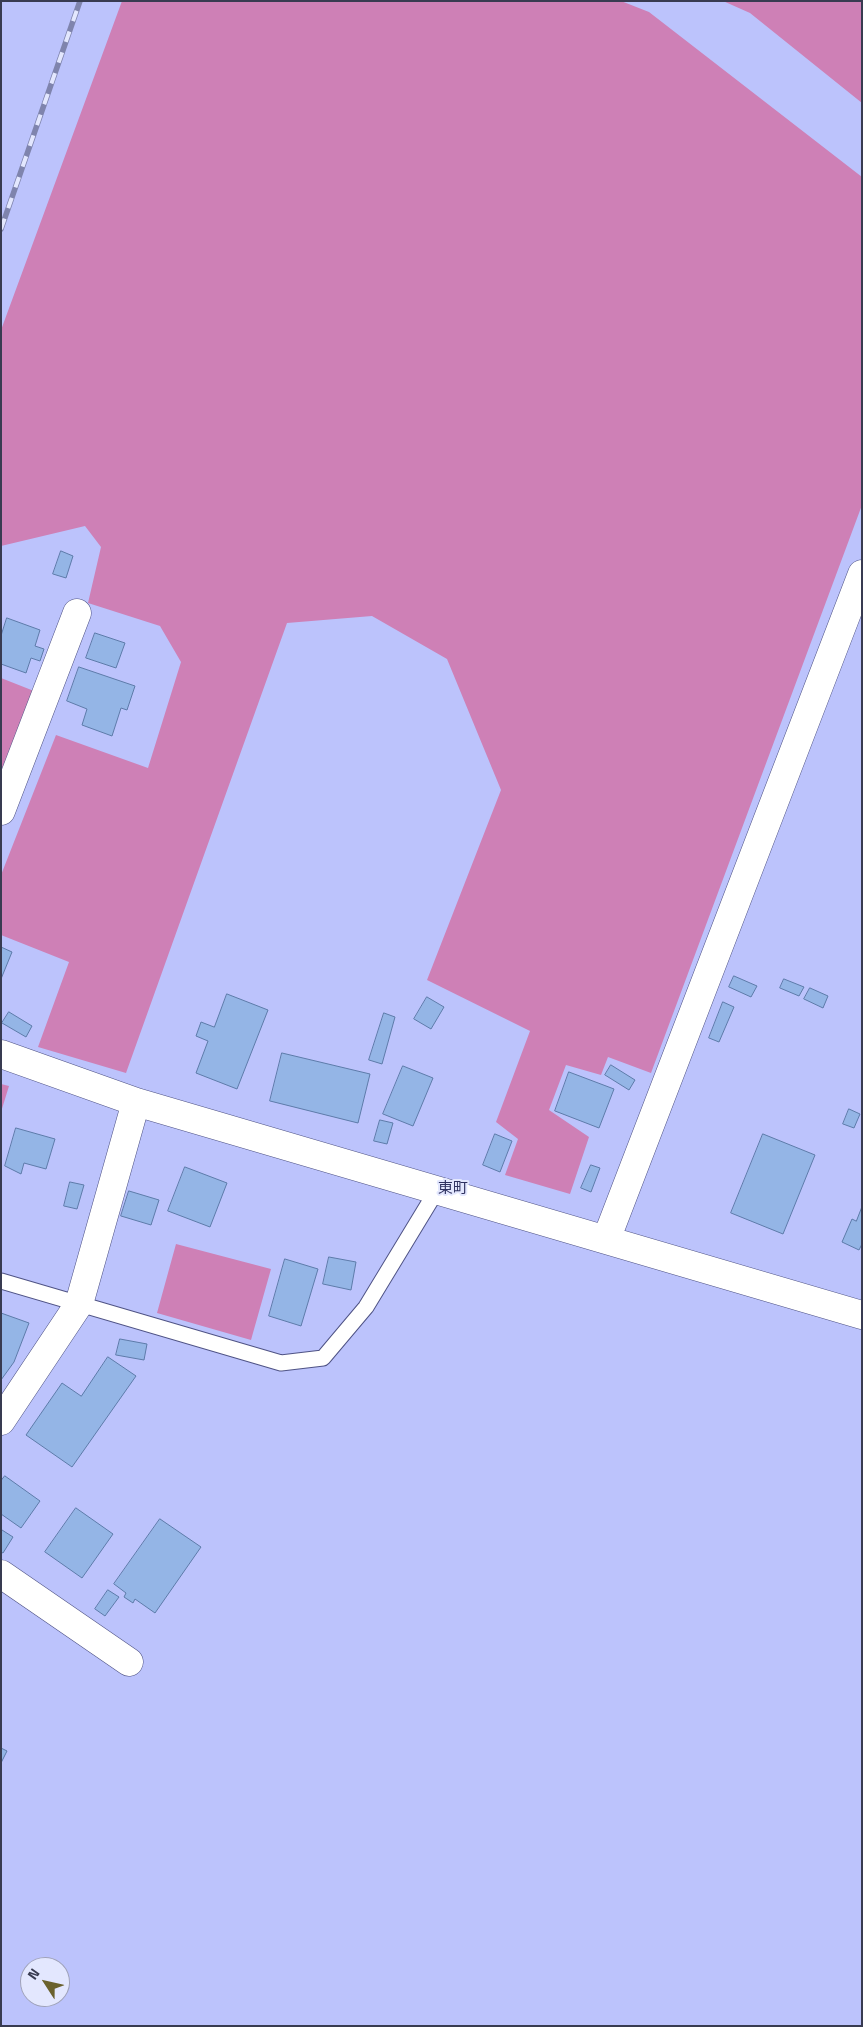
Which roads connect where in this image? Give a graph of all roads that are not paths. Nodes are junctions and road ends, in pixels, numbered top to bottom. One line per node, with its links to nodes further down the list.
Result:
1 (862, 574): 7 (street)
2 (77, 613): 3 (street)
3 (1, 811)
4 (1, 1054): 5 (street)
5 (136, 1102): 6 (street); 9 (street)
6 (436, 1190): 7 (street); 9 (lane)
7 (606, 1240): 10 (street)
8 (1, 1281): 9 (lane)
9 (78, 1304): 11 (street)
10 (862, 1315)
11 (1, 1421)
12 (1, 1574): 13 (street)
13 (129, 1662)

